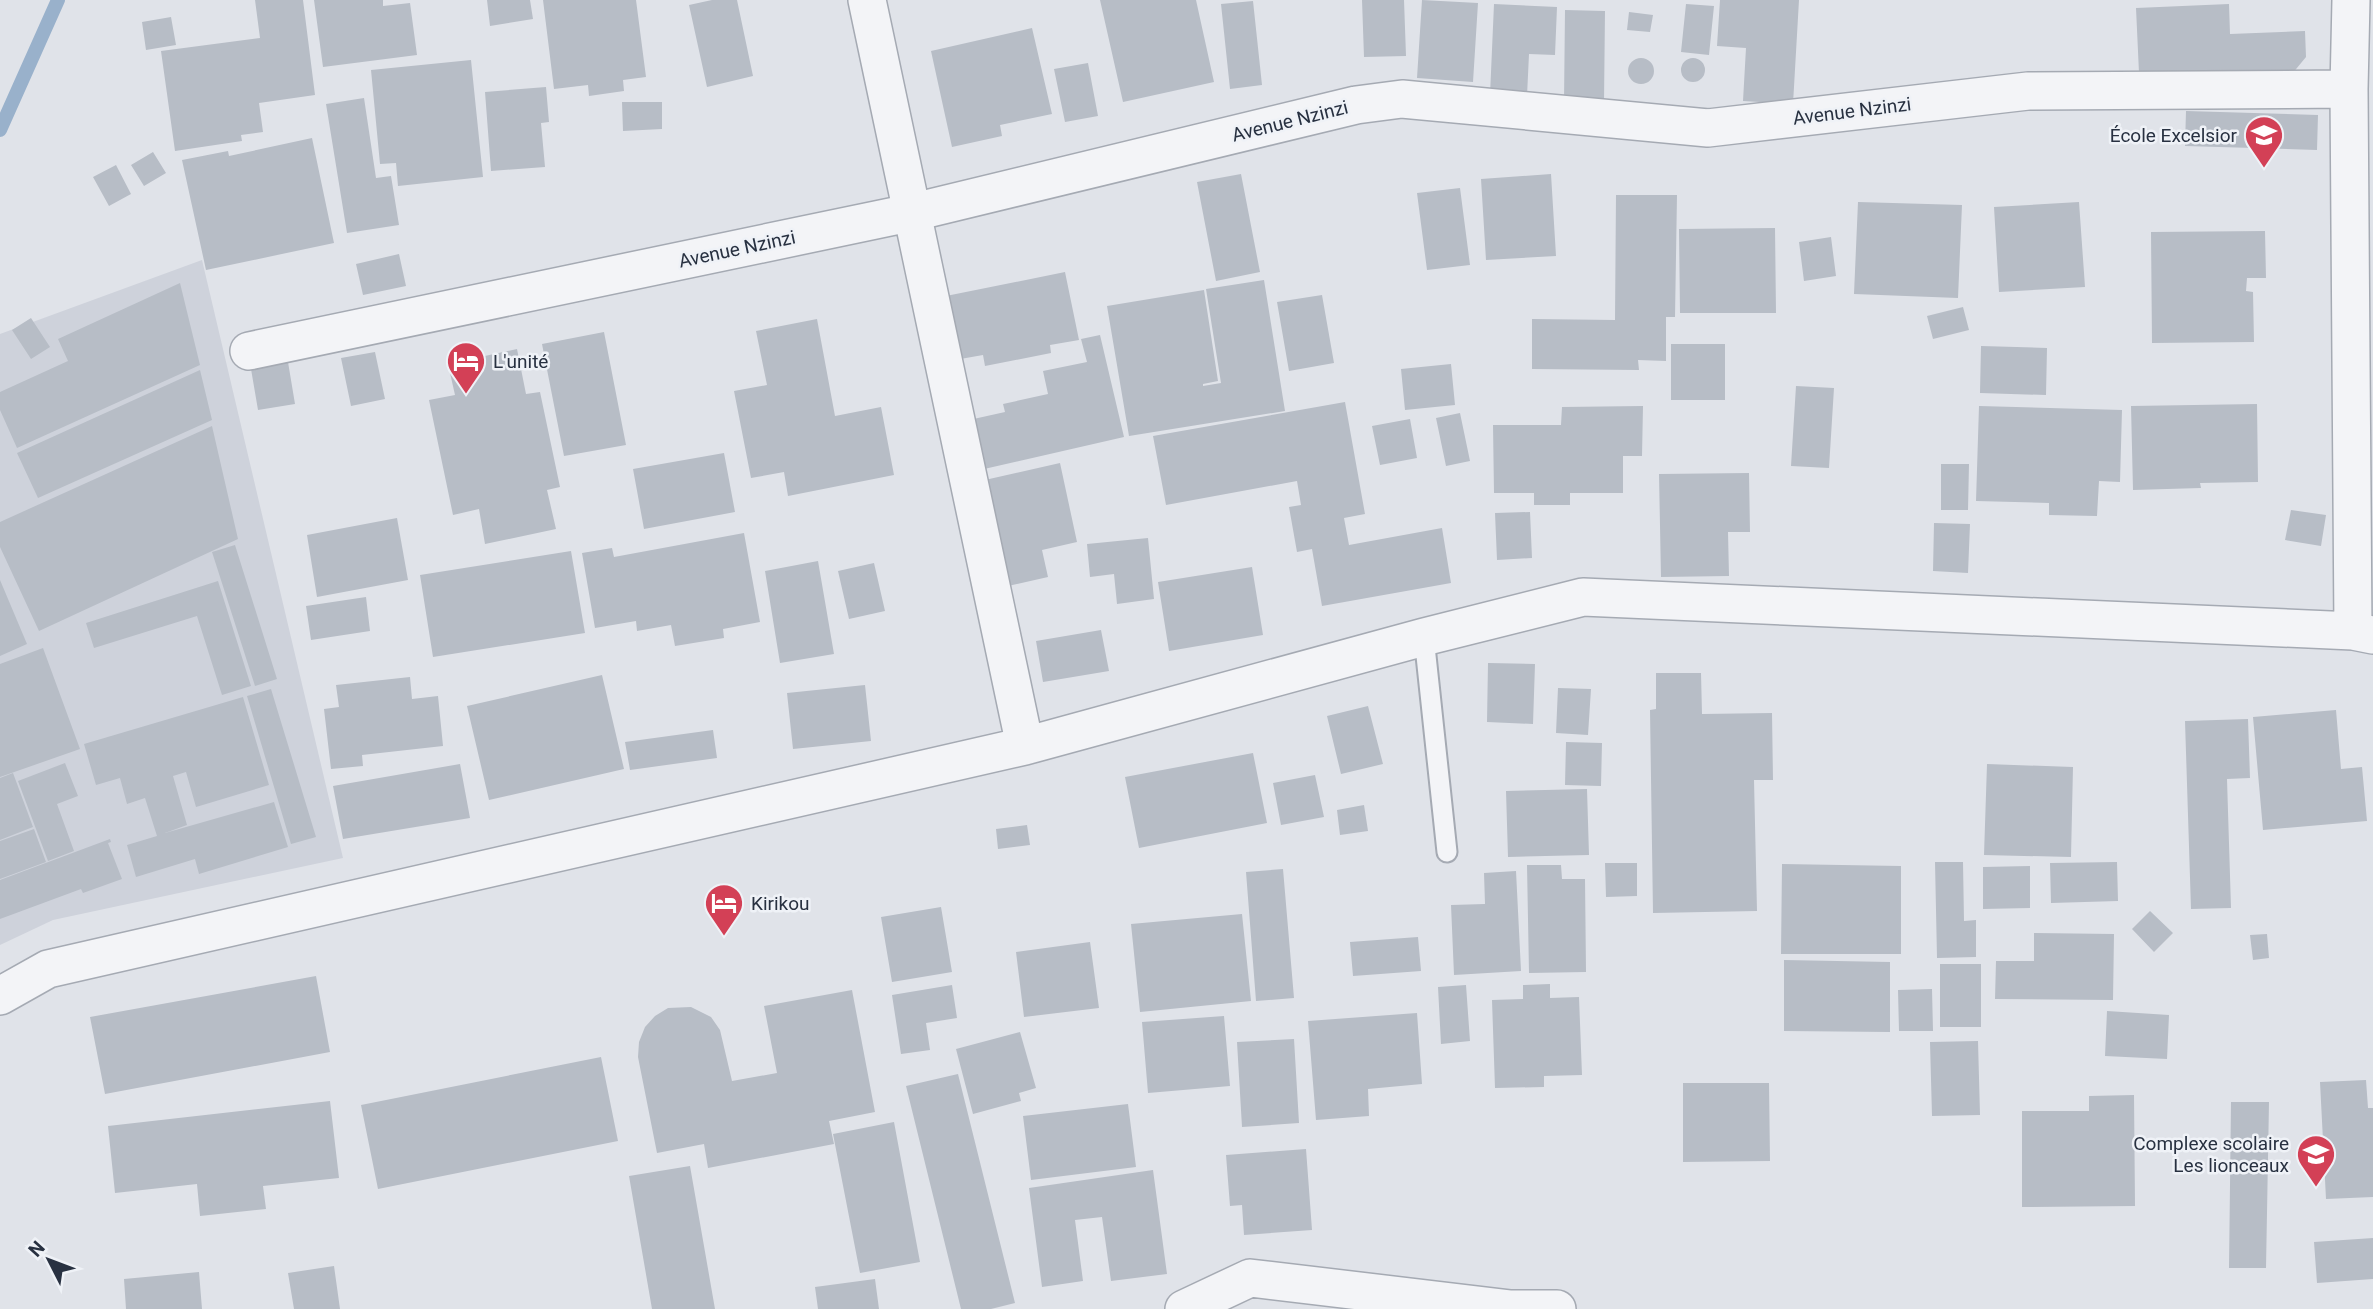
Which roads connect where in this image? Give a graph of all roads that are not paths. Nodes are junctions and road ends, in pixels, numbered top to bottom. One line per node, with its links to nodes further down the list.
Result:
1 (867, 0): 4 (street)
2 (2351, 0): 3 (street)
3 (2349, 89): 4 (street, Avenue Nzinzi); 6 (street)
4 (914, 212): 5 (street, Avenue Nzinzi); 8 (street)
5 (249, 351)
6 (2363, 633): 7 (street)
7 (1424, 637): 8 (street); 9 (lane)
8 (1025, 746): 10 (street)
9 (1447, 852)
10 (0, 996)
11 (1184, 1309): 12 (street)
12 (1557, 1309)

